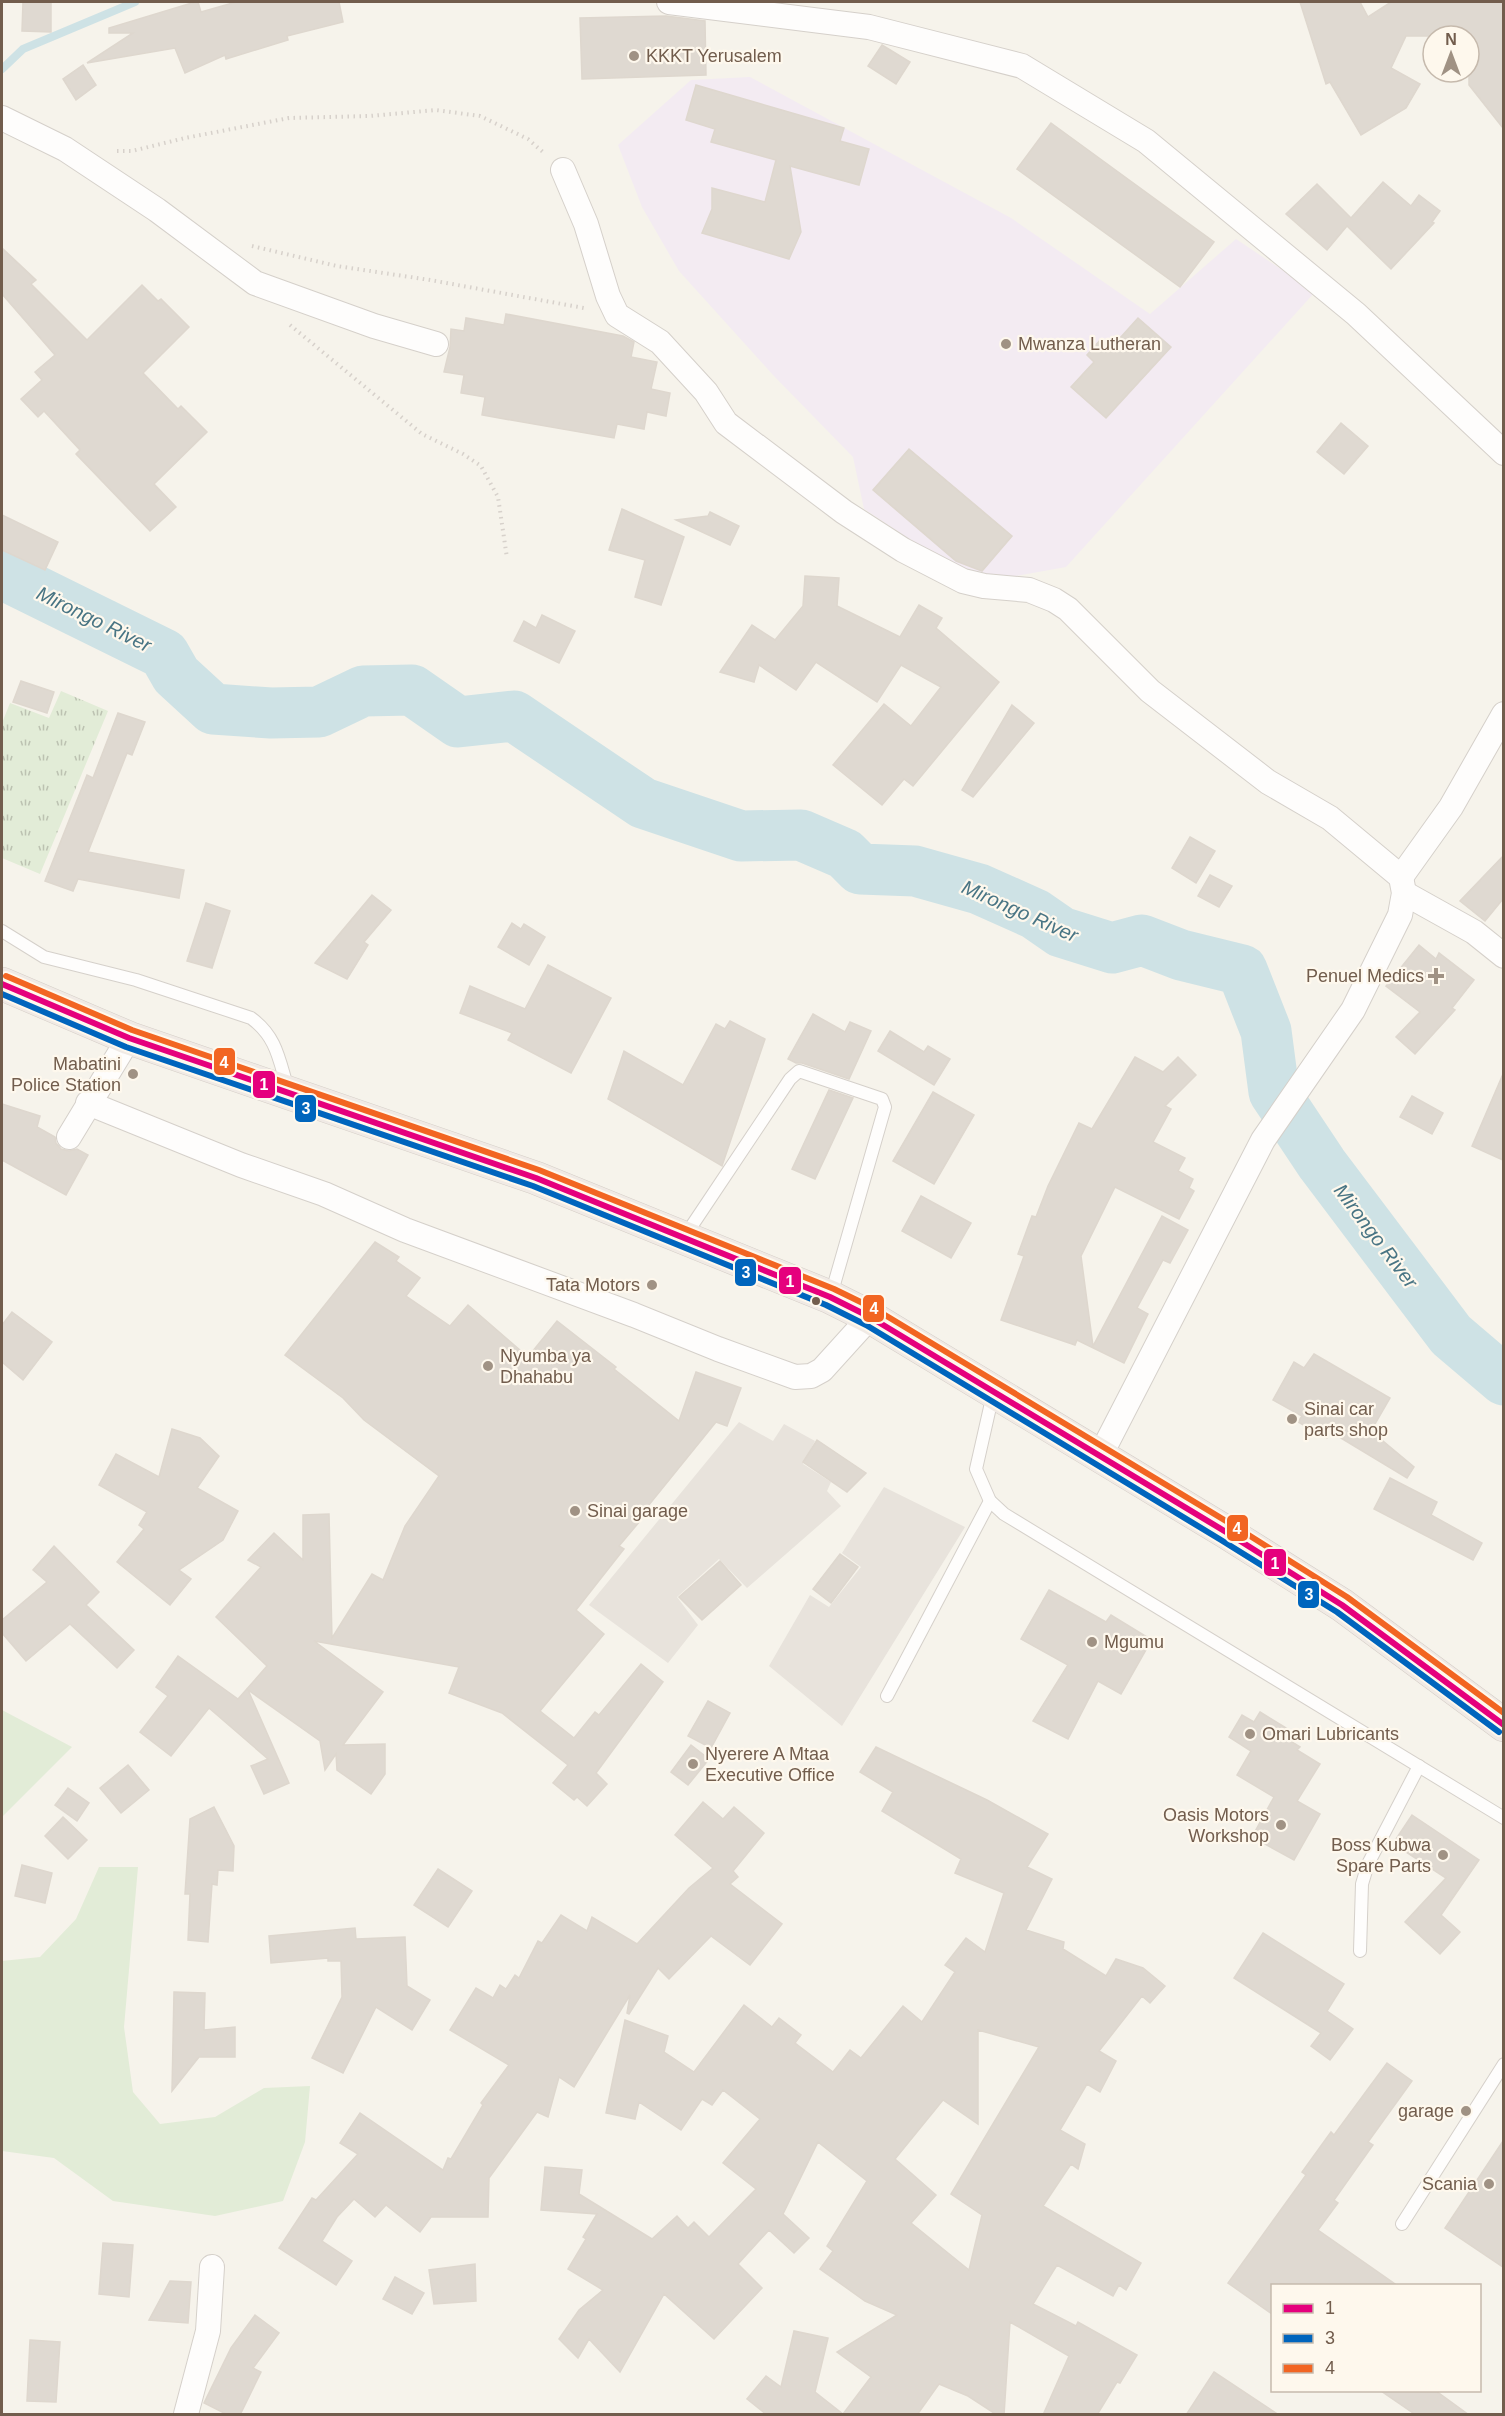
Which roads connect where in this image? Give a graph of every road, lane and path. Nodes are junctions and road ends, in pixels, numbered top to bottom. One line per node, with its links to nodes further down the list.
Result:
1 (669, 2): 9 (street)
2 (6, 121): 3 (street)
3 (65, 149): 4 (path); 8 (street)
4 (563, 170): 6 (street)
5 (249, 246): 6 (path)
6 (617, 315): 12 (street)
7 (284, 319): 10 (path)
8 (436, 344)
9 (1503, 453)
10 (507, 558)
11 (1503, 714): 12 (street)
12 (1402, 885): 14 (street); 24 (street)
13 (2, 931): 17 (lane)
14 (1503, 956)
15 (2, 984): 16 (highway)
16 (129, 1038): 17 (highway); 18 (street)
17 (289, 1093): 20 (highway)
18 (88, 1103): 19 (street); 22 (street)
19 (69, 1137)
20 (685, 1237): 21 (highway); 21 (lane)
21 (830, 1297): 22 (highway)
22 (870, 1317): 23 (highway)
23 (993, 1394): 24 (highway); 25 (lane)
24 (1100, 1456): 27 (highway)
25 (990, 1501): 26 (lane); 28 (lane)
26 (887, 1696)
27 (1503, 1725)
28 (1419, 1766): 29 (lane); 30 (lane)
29 (1503, 1818)
30 (1360, 1951)
31 (1503, 2064): 32 (lane)
32 (1402, 2224)
33 (212, 2266): 34 (street)
34 (186, 2415)

